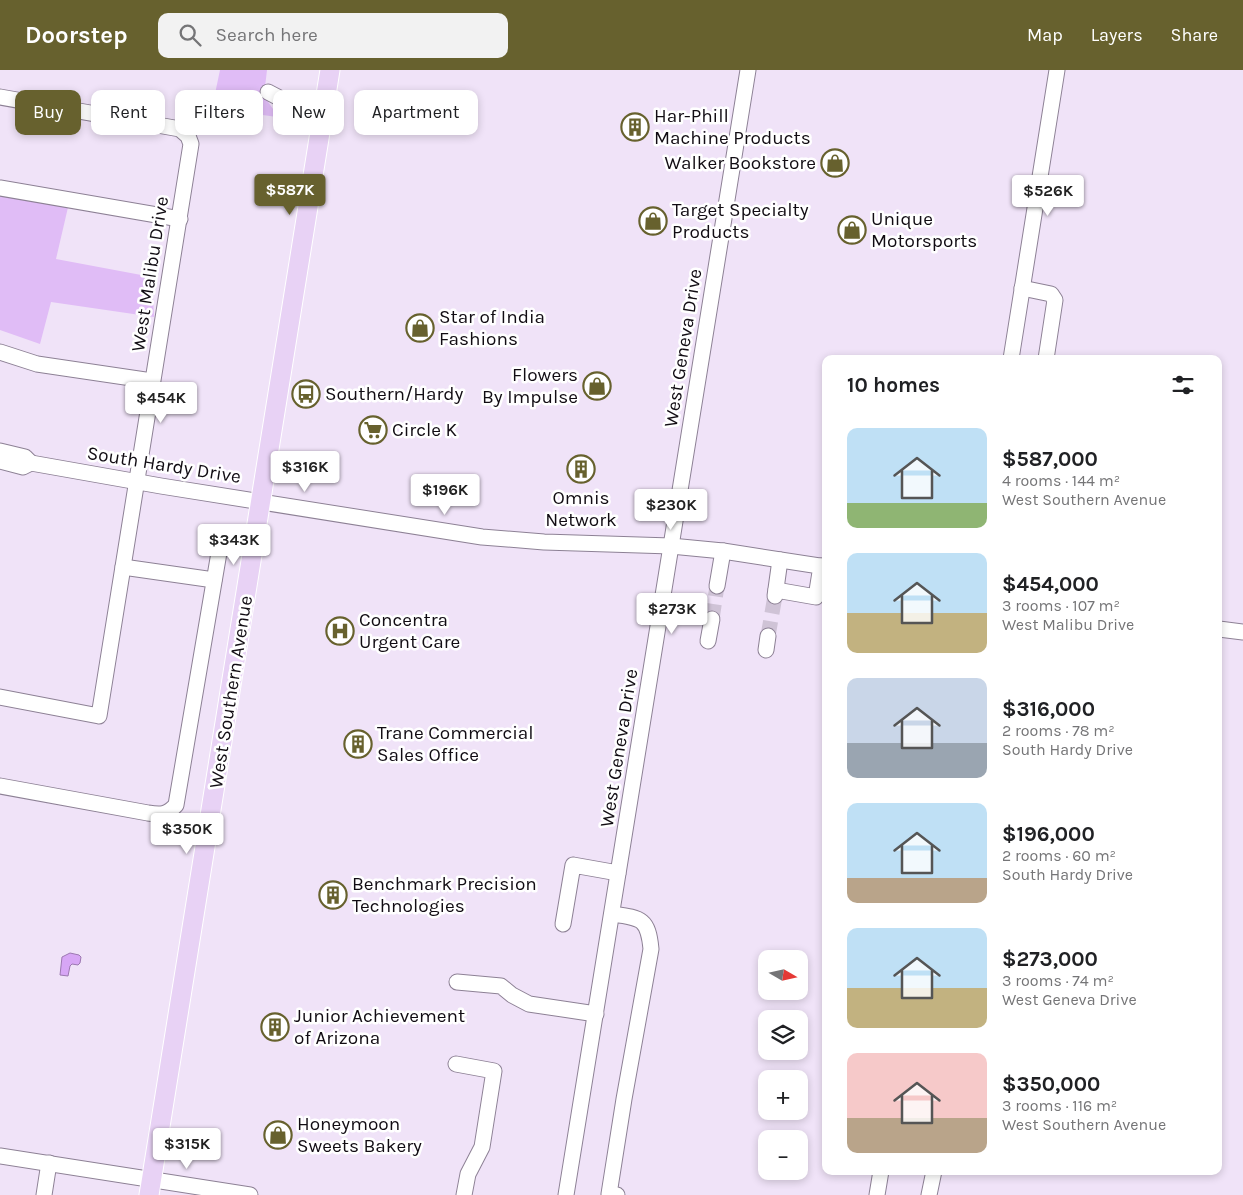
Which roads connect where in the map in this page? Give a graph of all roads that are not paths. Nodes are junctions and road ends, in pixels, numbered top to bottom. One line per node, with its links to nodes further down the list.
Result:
1 (330, 70): 18 (main road, West Southern Avenue)
2 (748, 70): 20 (street, West Geneva Drive)
3 (1057, 70): 9 (street)
4 (268, 92): 5 (street)
5 (273, 95)
6 (0, 97): 8 (street, West Malibu Drive)
7 (0, 188): 8 (street)
8 (180, 218): 13 (street, West Malibu Drive)
9 (1022, 288): 11 (street); 12 (street)
10 (0, 352): 13 (street)
11 (1012, 355)
12 (1047, 355)
13 (152, 381): 17 (street, West Malibu Drive)
14 (0, 450): 16 (street, South Hardy Drive)
15 (0, 461): 16 (street, South Hardy Drive)
16 (31, 463): 17 (street, South Hardy Drive)
17 (137, 482): 18 (street, South Hardy Drive); 24 (street, West Malibu Drive)
18 (261, 502): 20 (street, South Hardy Drive); 44 (main road, West Southern Avenue)
19 (222, 536): 26 (street)
20 (672, 546): 21 (street, South Hardy Drive); 34 (street, West Geneva Drive)
21 (723, 551): 22 (street, South Hardy Drive); 27 (street)
22 (780, 560): 23 (street, South Hardy Drive); 25 (street)
23 (822, 566)
24 (123, 568): 26 (street); 32 (street, West Malibu Drive)
25 (822, 574)
26 (214, 580): 33 (street)
27 (717, 586)
28 (712, 619): 31 (street)
29 (1222, 629): 30 (street)
30 (1243, 632)
31 (708, 641)
32 (0, 697)
33 (0, 786)
34 (618, 873): 35 (street, West Geneva Drive); 36 (street)
35 (612, 914): 38 (street, West Geneva Drive); 49 (street)
36 (563, 924)
37 (457, 982): 38 (street)
38 (596, 1014): 48 (street, West Geneva Drive)
39 (456, 1064): 47 (street)
40 (0, 1156): 41 (street)
41 (50, 1163): 44 (street); 45 (street)
42 (880, 1175): 50 (street)
43 (933, 1175): 51 (street)
44 (150, 1187): 46 (street)
45 (44, 1195)
46 (250, 1195)
47 (464, 1195)
48 (566, 1195)
49 (617, 1195)
50 (878, 1195)
51 (930, 1195)

